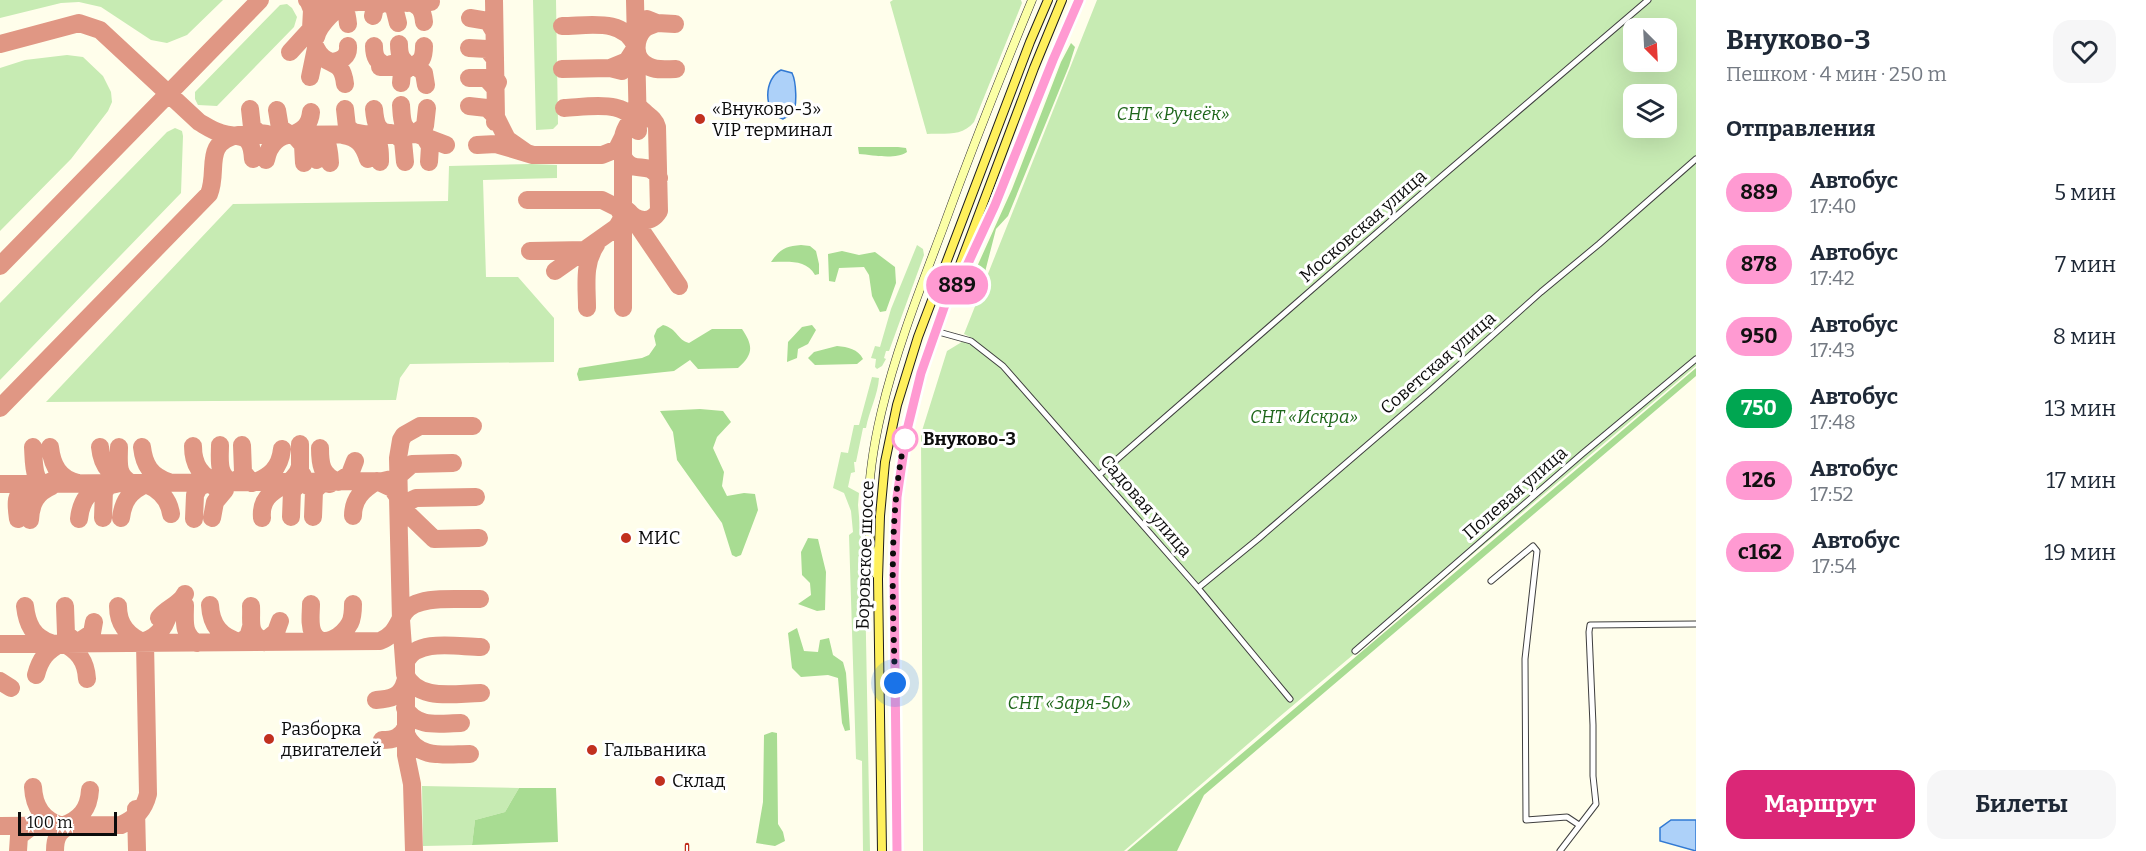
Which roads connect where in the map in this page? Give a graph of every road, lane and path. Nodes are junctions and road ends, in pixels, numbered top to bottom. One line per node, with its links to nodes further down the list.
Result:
1 (1032, 0): 11 (main road)
2 (1048, 0): 11 (main road, Боровское шоссе)
3 (1062, 0): 7 (main road, Боровское шоссе)
4 (1079, 0): 7 (main road)
5 (1648, 0): 10 (street, Московская улица)
6 (1696, 159): 13 (street, Советская улица)
7 (946, 302): 8 (main road, Боровское шоссе)
8 (935, 331): 10 (street, Садовая улица); 19 (main road, Боровское шоссе)
9 (1696, 359): 15 (street, Полевая улица)
10 (1099, 475): 13 (street, Садовая улица)
11 (878, 579): 18 (main road, Боровское шоссе)
12 (1491, 580): 17 (street)
13 (1198, 588): 16 (street, Садовая улица)
14 (1696, 624): 17 (street)
15 (1355, 651)
16 (1290, 699)
17 (1579, 825): 20 (street)
18 (882, 851)
19 (897, 851)
20 (1560, 851)

